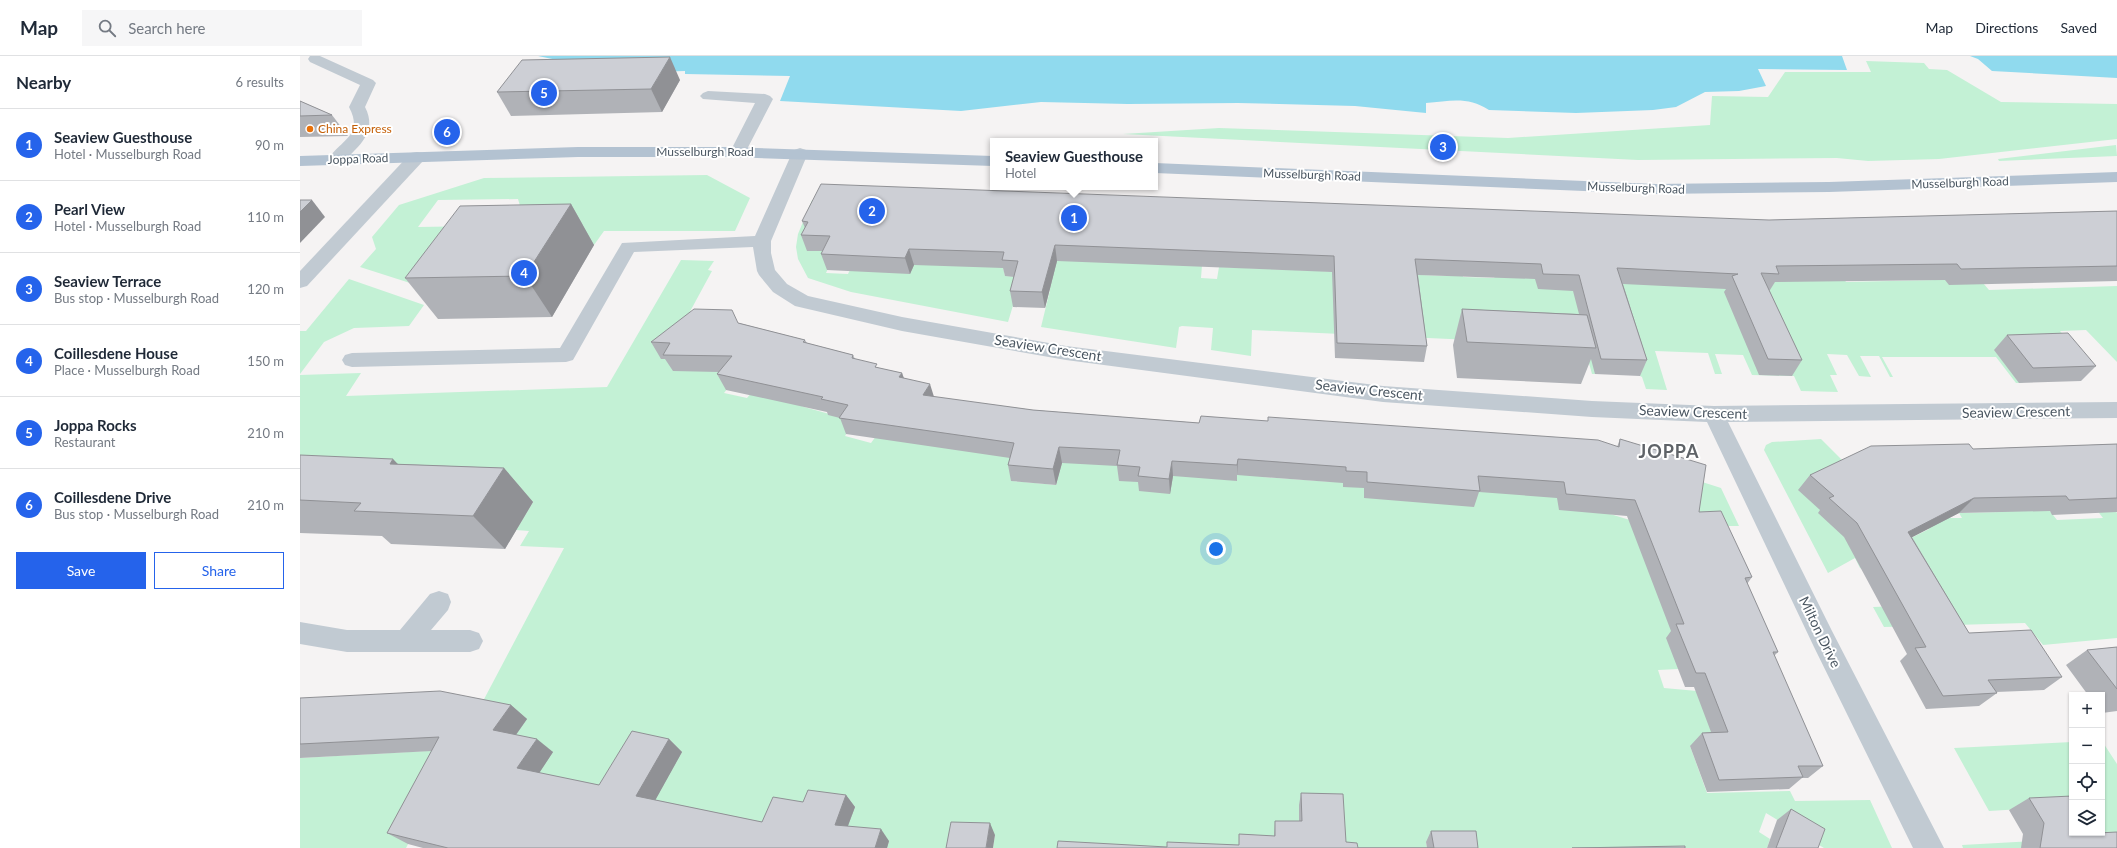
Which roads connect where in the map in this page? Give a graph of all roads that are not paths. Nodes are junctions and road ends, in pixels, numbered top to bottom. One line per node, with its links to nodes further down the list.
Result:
1 (315, 58): 6 (street)
2 (708, 96): 3 (street)
3 (738, 152): 4 (main road, Musselburgh Road); 5 (main road, Musselburgh Road)
4 (800, 154): 8 (main road, Musselburgh Road); 11 (street, Seaview Crescent)
5 (417, 157): 6 (main road, Joppa Road); 12 (street)
6 (336, 159): 7 (main road, Joppa Road)
7 (300, 161)
8 (990, 161)
9 (1158, 168): 10 (main road, Musselburgh Road)
10 (2117, 177)
11 (762, 241): 13 (street); 15 (street, Seaview Crescent)
12 (300, 282)
13 (352, 360)
14 (2117, 410): 15 (street, Seaview Crescent)
15 (1714, 414): 20 (street, Milton Drive)
16 (439, 602): 18 (street)
17 (300, 633): 18 (street)
18 (406, 641): 19 (street)
19 (470, 641)
20 (1929, 848)

